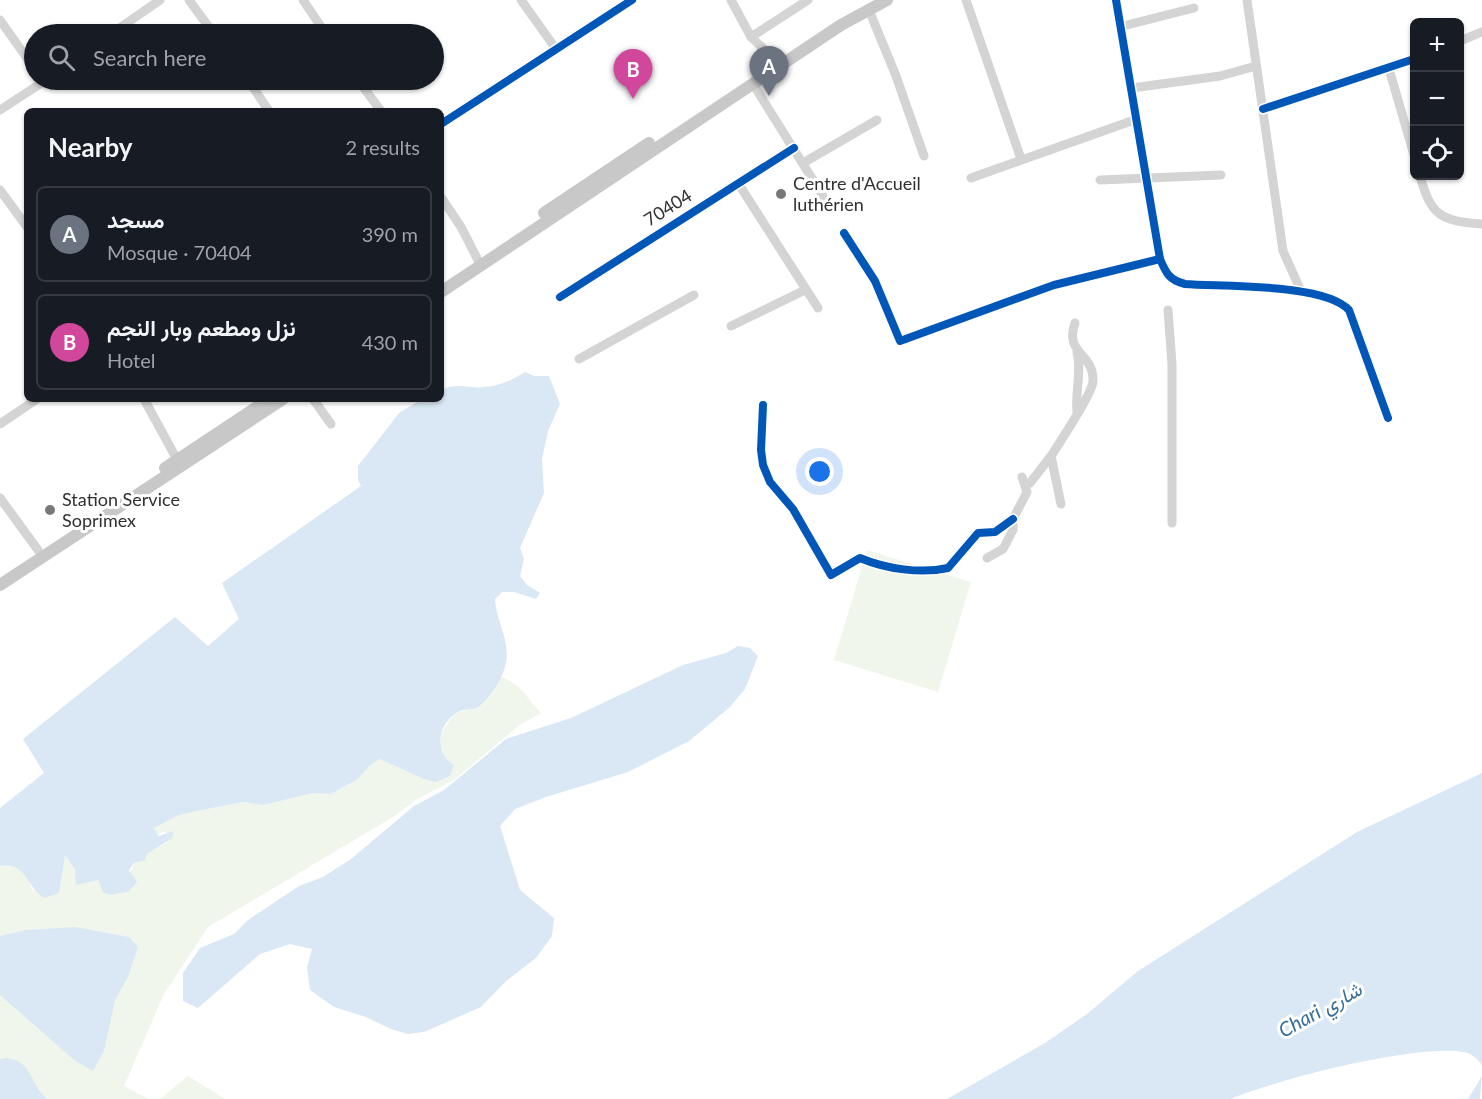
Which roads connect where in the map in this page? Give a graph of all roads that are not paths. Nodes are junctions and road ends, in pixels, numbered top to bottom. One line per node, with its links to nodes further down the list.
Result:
1 (160, 0): 15 (street)
2 (189, 0): 16 (street)
3 (303, 0): 17 (street)
4 (521, 0): 22 (street)
5 (632, 0): 22 (street)
6 (731, 0): 20 (street)
7 (808, 0): 20 (street)
8 (887, 0): 12 (main road)
9 (966, 0): 43 (street)
10 (1116, 0): 18 (street)
11 (1247, 0): 26 (street)
12 (871, 5): 25 (main road); 42 (street)
13 (1194, 8): 18 (street)
14 (0, 20): 23 (street)
15 (125, 24)
16 (207, 24)
17 (319, 24)
18 (1122, 26): 29 (street)
19 (1482, 32): 21 (street)
20 (751, 37): 25 (street)
21 (1464, 39)
22 (556, 49): 39 (street)
23 (24, 54)
24 (1410, 61): 27 (street)
25 (776, 65): 28 (main road); 58 (main road)
26 (1256, 66): 29 (street); 35 (street)
27 (1389, 69): 35 (street); 40 (street)
28 (753, 84): 41 (street); 58 (main road)
29 (1132, 88): 37 (street)
30 (29, 90): 36 (street)
31 (255, 90): 33 (street)
32 (365, 90): 34 (street)
33 (267, 108)
34 (379, 108)
35 (1263, 109): 62 (street)
36 (0, 110)
37 (1137, 119): 43 (street); 47 (street)
38 (877, 120): 44 (street)
39 (444, 122)
40 (1410, 142)
41 (794, 148): 44 (street); 50 (street, 70404)
42 (924, 156)
43 (1021, 159): 46 (street)
44 (803, 163): 52 (street)
45 (1221, 175): 47 (street)
46 (971, 178)
47 (1146, 178): 48 (street); 57 (street)
48 (1100, 180)
49 (1421, 180): 55 (street)
50 (738, 183): 61 (street); 64 (street, 70404)
51 (0, 190): 54 (street)
52 (823, 196)
53 (444, 202): 58 (street)
54 (24, 220)
55 (1482, 224)
56 (844, 233): 57 (street)
57 (1160, 259): 62 (street)
58 (479, 262): 59 (main road); 60 (main road)
59 (444, 281)
60 (444, 290)
61 (805, 290): 65 (street); 68 (street)
62 (1301, 291): 78 (street)
63 (694, 295): 70 (street)
64 (560, 297)
65 (818, 308)
66 (1168, 310): 86 (street)
67 (1075, 323): 69 (street)
68 (731, 326)
69 (1077, 350): 77 (street); 77 (street)
70 (579, 359)
71 (33, 402): 79 (street)
72 (146, 402): 82 (street)
73 (265, 402): 82 (main road)
74 (278, 402): 82 (main road)
75 (315, 402): 80 (street)
76 (763, 405): 85 (street)
77 (1077, 412): 81 (street)
78 (1388, 418)
79 (0, 424)
80 (331, 424)
81 (1050, 458): 84 (street); 85 (street)
82 (179, 464): 87 (main road); 90 (main road)
83 (0, 498): 87 (street)
84 (1061, 504)
85 (1013, 519): 88 (street)
86 (1172, 523)
87 (38, 550): 89 (main road)
88 (987, 558)
89 (0, 577)
90 (0, 585)

